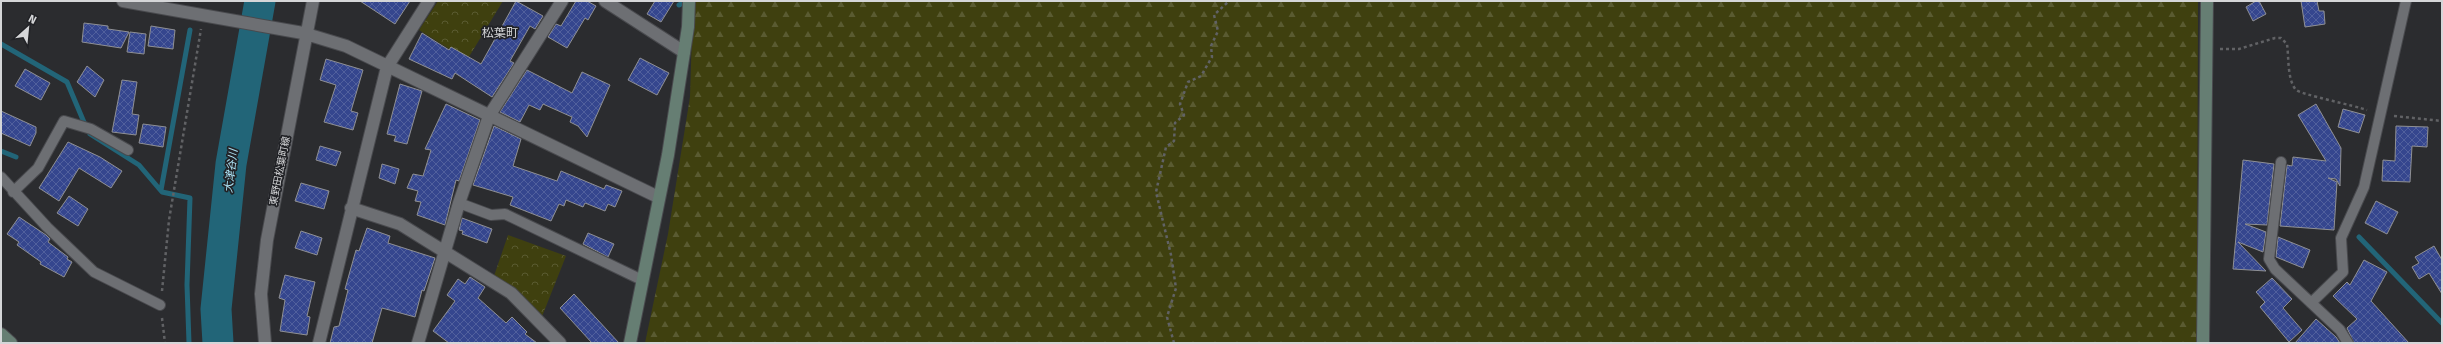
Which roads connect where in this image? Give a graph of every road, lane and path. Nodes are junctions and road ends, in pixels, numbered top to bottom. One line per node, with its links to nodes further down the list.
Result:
1 (123, 1): 10 (street)
2 (313, 1): 11 (street, 東野田松葉町線)
3 (429, 1): 14 (street)
4 (562, 1): 16 (street)
5 (605, 1): 13 (street)
6 (689, 1): 13 (street)
7 (1229, 1): 37 (path)
8 (2207, 1): 12 (street)
9 (2406, 1): 15 (lane)
10 (206, 17): 11 (street); 28 (path)
11 (305, 34): 14 (street); 32 (street, 東野田松葉町線)
12 (2205, 50): 15 (path); 38 (street)
13 (684, 52): 22 (street)
14 (387, 67): 16 (street); 24 (street)
15 (2380, 114): 17 (path); 27 (lane)
16 (489, 116): 22 (street); 23 (street)
17 (2442, 121)
18 (128, 150): 21 (lane)
19 (2281, 162): 27 (lane)
20 (1, 177): 21 (lane)
21 (13, 192): 28 (lane)
22 (658, 197): 26 (street)
23 (459, 203): 25 (street); 26 (lane)
24 (351, 208): 25 (street); 33 (street)
25 (444, 250): 34 (street); 35 (street)
26 (642, 280): 36 (street)
27 (2311, 303): 39 (lane)
28 (160, 305): 31 (path)
29 (1, 334): 30 (street)
30 (11, 343)
31 (165, 343)
32 (264, 343)
33 (319, 343)
34 (418, 343)
35 (560, 343)
36 (630, 343)
37 (1174, 343)
38 (2203, 343)
39 (2348, 343)

